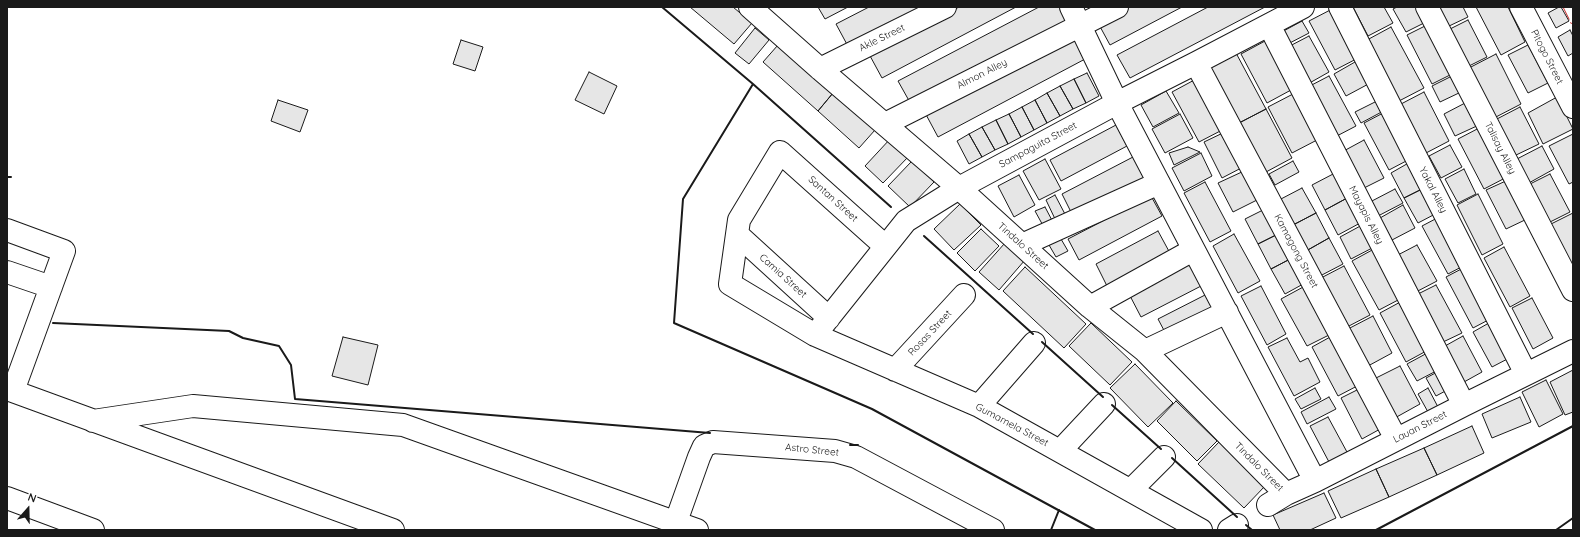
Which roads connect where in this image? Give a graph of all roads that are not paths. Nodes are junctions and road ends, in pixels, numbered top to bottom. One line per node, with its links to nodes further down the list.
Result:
1 (945, 7): 12 (street, Akle Street)
2 (1071, 7): 10 (street)
3 (1117, 7): 10 (street, Almon Alley)
4 (1303, 7): 9 (street, Sampaguita Street)
5 (1340, 7): 35 (street, Yakal Alley)
6 (1427, 7): 25 (street, Talisay Alley)
7 (1522, 7): 14 (street, Pitogo Street)
8 (761, 9): 12 (street, Tindalo Street)
9 (1269, 24): 11 (street, Sampaguita Street); 38 (street, Mayapis Alley)
10 (1081, 26): 13 (street); 15 (street, Almon Alley)
11 (1196, 63): 13 (street, Sampaguita Street); 41 (street, Kamagong Street)
12 (820, 69): 15 (street, Tindalo Street)
13 (1117, 103): 16 (street); 17 (street, Sampaguita Street)
14 (1573, 107)
15 (885, 124): 17 (street, Tindalo Street)
16 (1159, 183): 20 (street); 22 (street)
17 (959, 188): 20 (street, Tindalo Street); 21 (street, Sampaguita Street)
18 (7, 230): 24 (street)
19 (737, 234): 21 (street, Santan Street); 29 (street, Camia Street); 30 (street, Gumamela Street)
20 (1022, 244): 27 (street, Tindalo Street)
21 (885, 246): 29 (street, Sampaguita Street)
22 (1194, 250): 27 (street); 28 (street)
23 (7, 272): 24 (street)
24 (51, 287): 36 (street)
25 (1573, 290)
26 (964, 295): 34 (street, Rosas Street)
27 (1090, 307): 32 (street, Tindalo Street)
28 (1227, 312): 32 (street); 44 (street)
29 (829, 318): 30 (street, Sampaguita Street)
30 (816, 336): 34 (street, Gumamela Street)
31 (1034, 343): 39 (street)
32 (1145, 351): 47 (street, Tindalo Street)
33 (1573, 351): 35 (street, Lauan Street)
34 (895, 370): 39 (street, Gumamela Street)
35 (1526, 374): 38 (street, Lauan Street)
36 (10, 390): 40 (street)
37 (1104, 404): 42 (street)
38 (1464, 405): 41 (street, Lauan Street)
39 (979, 406): 42 (street, Gumamela Street)
40 (93, 421): 48 (street); 50 (street)
41 (1396, 439): 44 (street, Lauan Street)
42 (1060, 451): 45 (street, Gumamela Street)
43 (1164, 457): 45 (street)
44 (1315, 481): 47 (street, Lauan Street)
45 (1131, 490): 53 (street, Gumamela Street)
46 (7, 498): 49 (street)
47 (1277, 500)
48 (674, 526): 51 (street); 52 (street, Astro Street)
49 (93, 530)
50 (392, 530)
51 (697, 530)
52 (992, 530)
53 (1201, 530)

